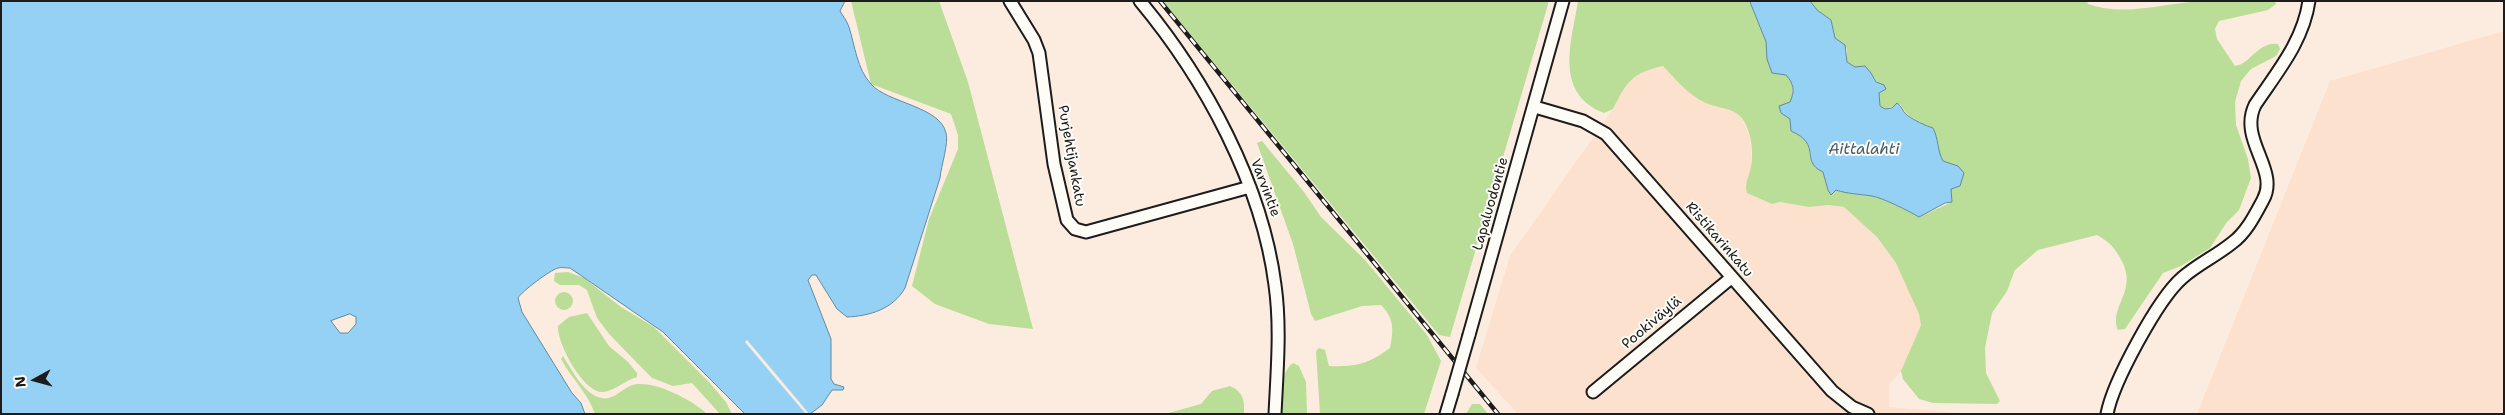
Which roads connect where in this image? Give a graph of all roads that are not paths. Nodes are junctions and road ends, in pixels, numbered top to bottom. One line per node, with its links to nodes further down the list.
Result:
1 (1010, 1): 6 (street, Purjehtijankatu)
2 (1140, 1): 6 (street, Varvintie)
3 (1563, 1): 5 (street, Lapaluodontie)
4 (2309, 1): 12 (street)
5 (1534, 107): 7 (street, Ristikarinkatu); 10 (street, Lapaluodontie, bridge)
6 (1250, 187): 9 (street, Varvintie)
7 (1731, 278): 8 (street, Pookiväylä); 11 (street, Ristikarinkatu)
8 (1593, 392)
9 (1275, 414)
10 (1446, 414)
11 (1868, 414)
12 (2107, 414)

